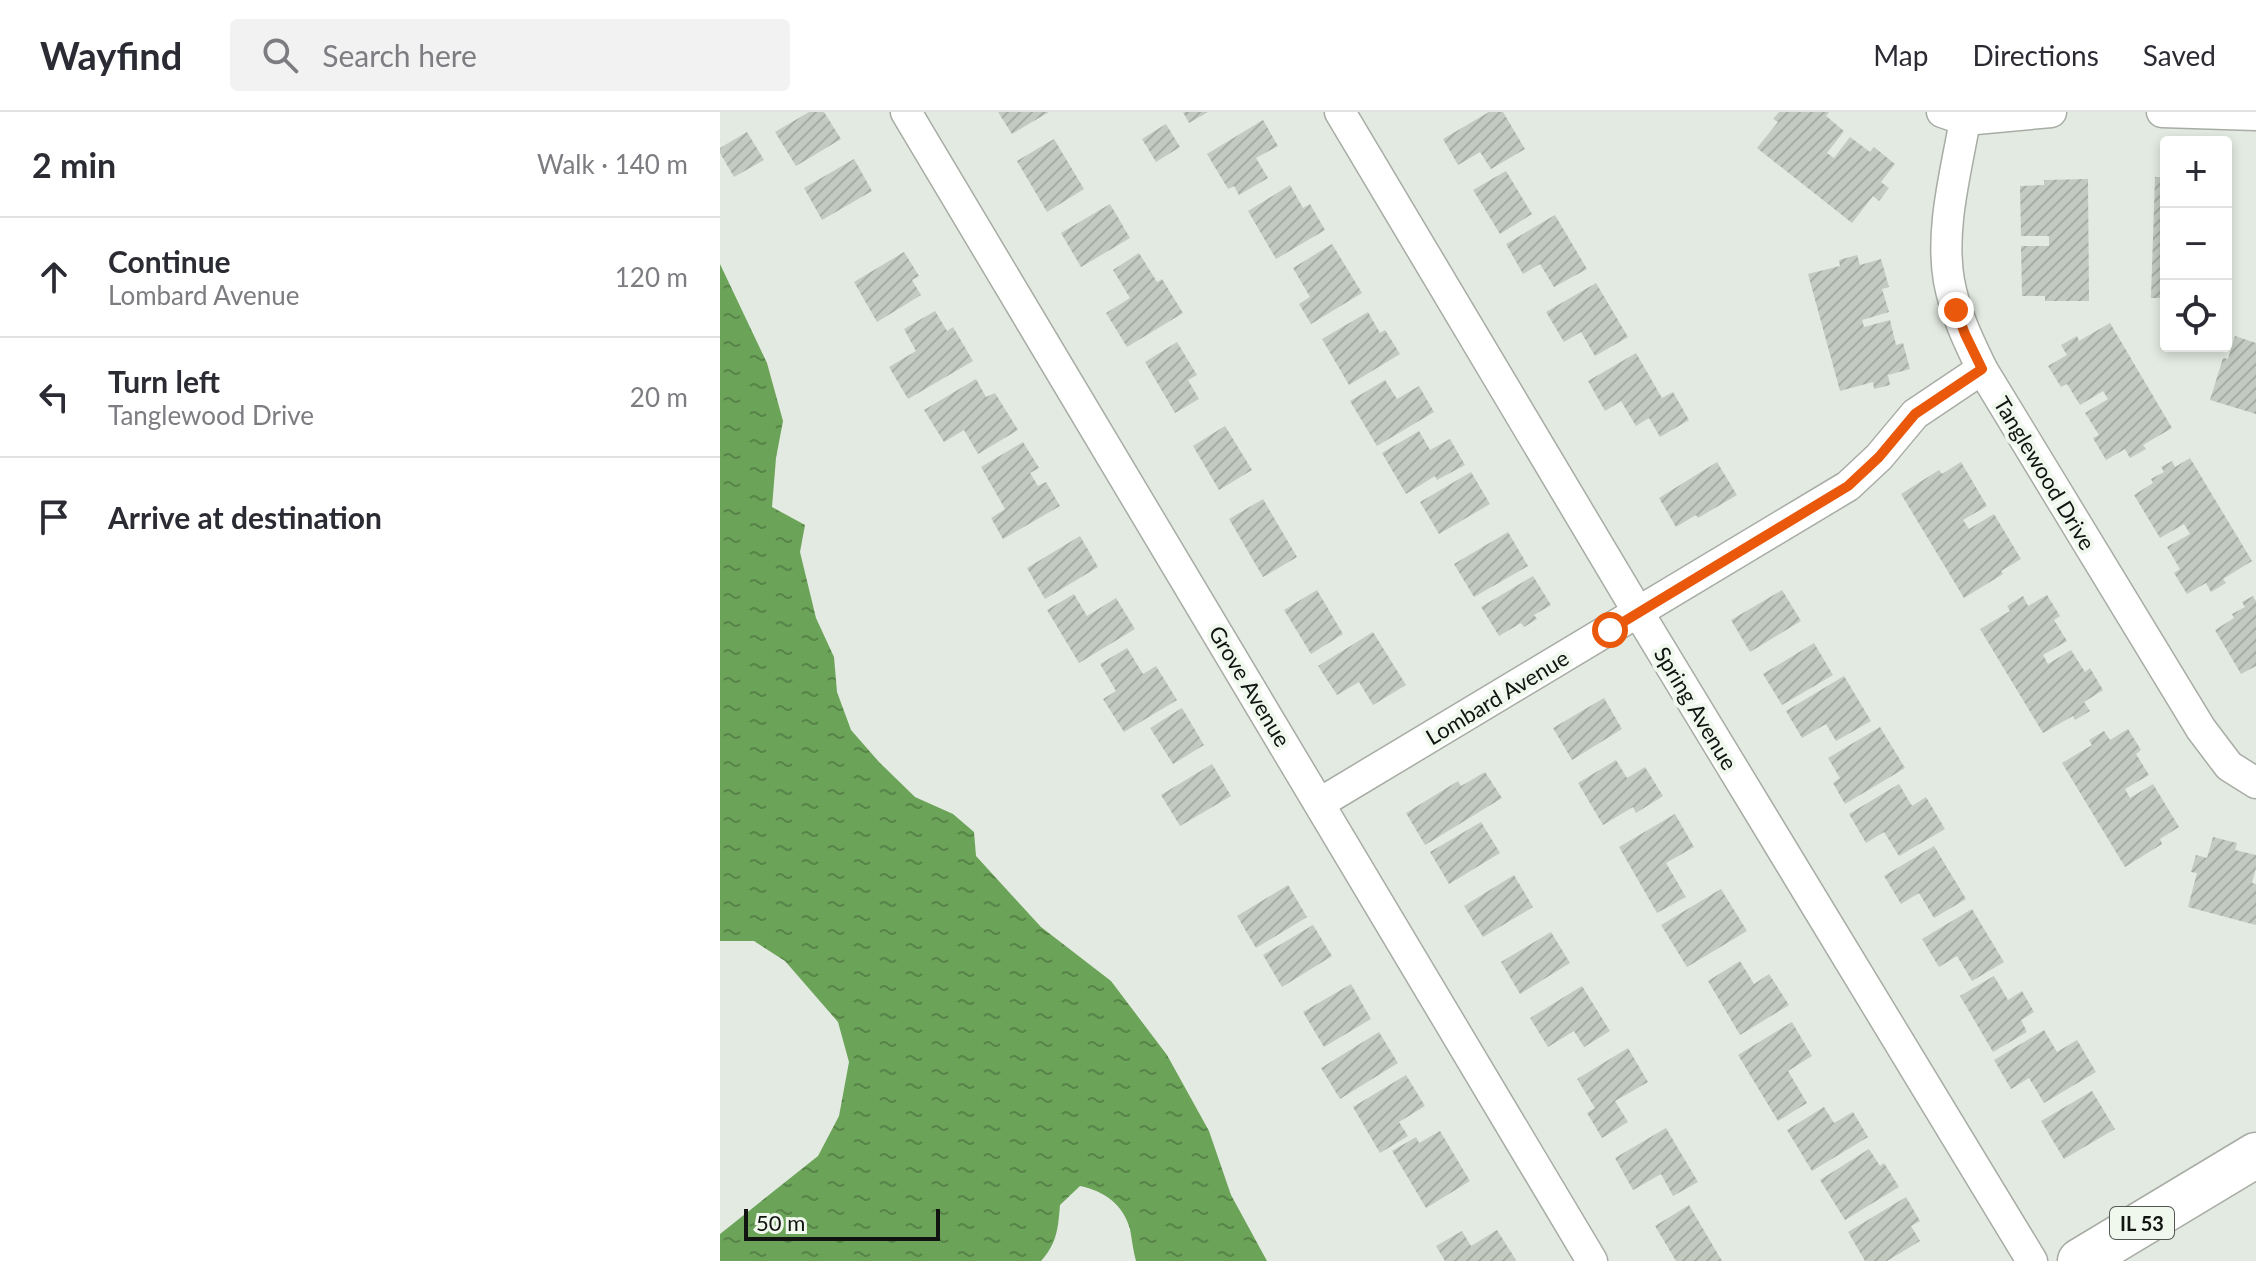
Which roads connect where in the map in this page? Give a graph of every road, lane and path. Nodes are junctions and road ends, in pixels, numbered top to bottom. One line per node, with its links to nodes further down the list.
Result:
1 (906, 112): 10 (street, Grove Avenue)
2 (1340, 112): 8 (street, Spring Avenue)
3 (2051, 112): 6 (street)
4 (2162, 112): 5 (street)
5 (2256, 115)
6 (1953, 116): 7 (street, Tanglewood Drive)
7 (1982, 369): 8 (street, Lombard Avenue); 9 (street, Tanglewood Drive)
8 (1638, 612): 10 (street, Lombard Avenue); 13 (street, Spring Avenue)
9 (2256, 783)
10 (1320, 803): 12 (street, Grove Avenue)
11 (2256, 1155): 14 (main road, IL 53)
12 (1592, 1261)
13 (2032, 1261)
14 (2080, 1261)

